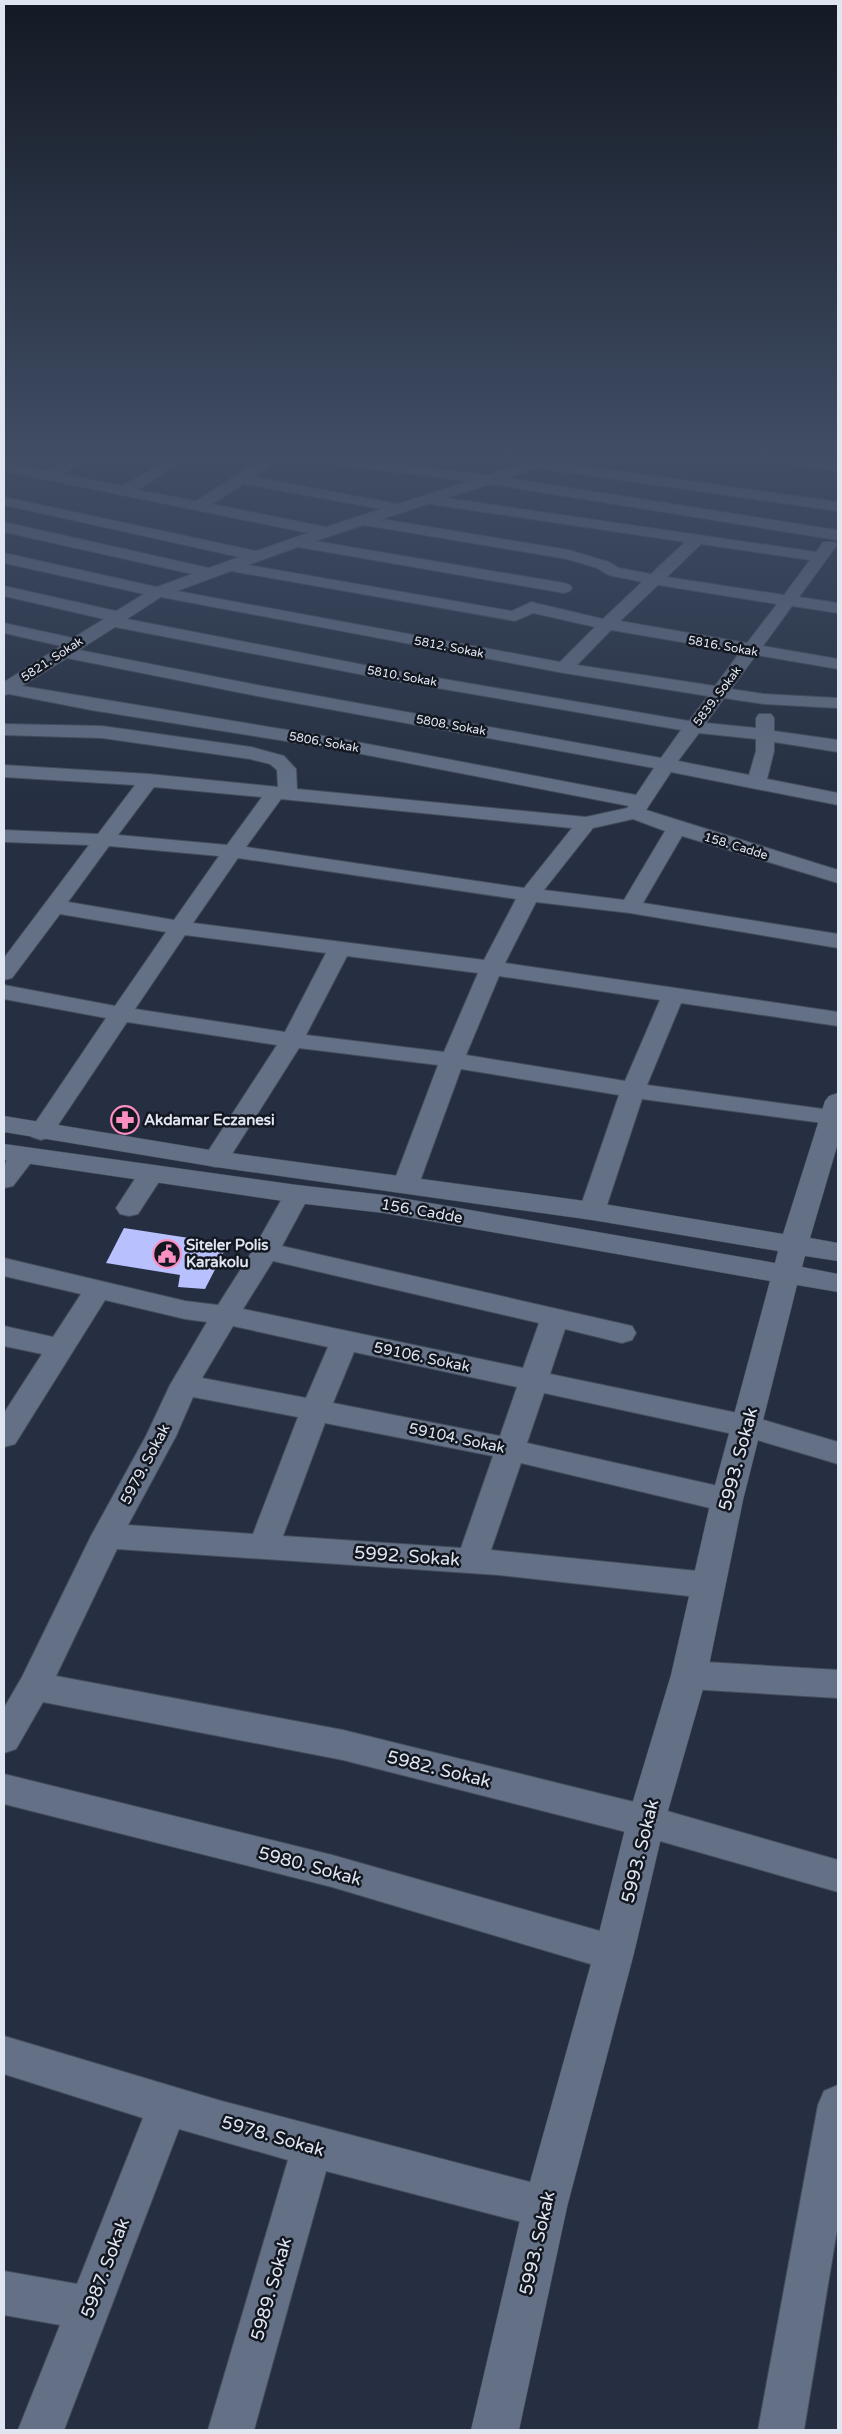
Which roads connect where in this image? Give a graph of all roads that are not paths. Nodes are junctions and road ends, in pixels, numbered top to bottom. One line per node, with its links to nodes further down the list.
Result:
1 (75, 574): 12 (street, 5812. Sokak)
2 (206, 574): 12 (street, 5821. Sokak)
3 (272, 574): 14 (street)
4 (481, 574): 10 (street)
5 (588, 574): 10 (street)
6 (622, 574): 9 (street)
7 (662, 574): 9 (street)
8 (808, 574): 13 (street, 5839. Sokak)
9 (655, 580): 13 (street); 17 (street)
10 (564, 588): 14 (street)
11 (4, 591): 16 (street, 5810. Sokak)
12 (158, 592): 16 (street, 5821. Sokak); 27 (street, 5812. Sokak)
13 (789, 599): 15 (street); 20 (street, 5839. Sokak)
14 (531, 607): 17 (street, 5816. Sokak)
15 (838, 608)
16 (115, 619): 19 (street, 5821. Sokak); 27 (street, 5810. Sokak)
17 (605, 624): 20 (street, 5816. Sokak); 22 (street)
18 (4, 628): 19 (street, 5808. Sokak)
19 (69, 648): 23 (street, 5821. Sokak); 27 (street, 5808. Sokak)
20 (751, 651): 21 (street, 5816. Sokak); 24 (street, 5839. Sokak)
21 (838, 664)
22 (564, 668): 24 (street, 5812. Sokak); 27 (street, 5812. Sokak)
23 (9, 683): 27 (street, 5806. Sokak)
24 (719, 693): 25 (street, 5812. Sokak); 28 (street, 5839. Sokak)
25 (764, 699): 26 (street, 5812. Sokak); 30 (street)
26 (838, 703)
27 (493, 713): 28 (street, 5810. Sokak); 32 (street, 5808. Sokak); 38 (street, 5806. Sokak)
28 (694, 728): 30 (street, 5810. Sokak); 32 (street, 5839. Sokak)
29 (4, 730): 36 (street)
30 (767, 735): 31 (street, 5810. Sokak); 35 (street)
31 (838, 746)
32 (666, 764): 35 (street, 5808. Sokak); 38 (street, 5839. Sokak)
33 (4, 771): 34 (street)
34 (149, 780): 36 (street); 42 (street)
35 (757, 782): 37 (street, 5808. Sokak)
36 (282, 792): 39 (street); 43 (street)
37 (838, 799)
38 (638, 808): 39 (street); 40 (street, 158. Cadde)
39 (586, 823): 45 (street)
40 (677, 828): 44 (street, 158. Cadde); 47 (street)
41 (4, 836): 42 (street)
42 (105, 840): 43 (street); 46 (street)
43 (231, 851): 45 (street); 48 (street)
44 (838, 877)
45 (529, 895): 47 (street); 51 (street)
46 (53, 906): 48 (street); 52 (street)
47 (630, 907): 49 (street)
48 (177, 928): 50 (street); 55 (street)
49 (838, 941)
50 (340, 950): 51 (street); 57 (street)
51 (491, 968): 54 (street); 58 (street)
52 (4, 974)
53 (4, 992): 55 (street)
54 (673, 995): 56 (street); 59 (street)
55 (122, 1014): 57 (street); 62 (street)
56 (838, 1019)
57 (292, 1040): 58 (street); 64 (street)
58 (452, 1060): 59 (street); 67 (street)
59 (633, 1090): 60 (street); 70 (street)
60 (837, 1112): 73 (street, 5993. Sokak)
61 (4, 1124): 62 (street, 156. Cadde)
62 (41, 1132): 64 (street, 156. Cadde)
63 (14, 1154): 65 (street, 156. Cadde); 66 (street)
64 (216, 1158): 67 (street, 156. Cadde)
65 (151, 1174): 68 (street, 156. Cadde); 69 (street)
66 (4, 1180)
67 (406, 1184): 70 (street, 156. Cadde)
68 (297, 1194): 71 (street, 5979. Sokak); 73 (street, 156. Cadde)
69 (129, 1208)
70 (592, 1211): 73 (street, 156. Cadde)
71 (266, 1251): 77 (street, 5979. Sokak); 78 (street)
72 (838, 1252): 73 (street, 156. Cadde)
73 (790, 1259): 75 (street, 156. Cadde); 86 (street, 5993. Sokak)
74 (4, 1267): 76 (street, 59106. Sokak)
75 (838, 1283)
76 (98, 1289): 77 (street, 59106. Sokak); 82 (street)
77 (225, 1314): 81 (street, 59106. Sokak); 84 (street, 5979. Sokak)
78 (555, 1318): 79 (street); 83 (street)
79 (622, 1333)
80 (4, 1336): 82 (street)
81 (346, 1341): 83 (street, 59106. Sokak); 85 (street)
82 (60, 1348): 87 (street)
83 (532, 1381): 86 (street, 59106. Sokak); 88 (street)
84 (184, 1386): 85 (street, 59104. Sokak); 91 (street, 5979. Sokak)
85 (315, 1410): 88 (street, 59104. Sokak); 92 (street)
86 (747, 1426): 89 (street, 59106. Sokak); 90 (street, 5993. Sokak)
87 (4, 1436)
88 (511, 1449): 90 (street, 59104. Sokak); 93 (street)
89 (838, 1453)
90 (727, 1500): 94 (street, 5993. Sokak)
91 (107, 1536): 92 (street, 5992. Sokak); 97 (street, 5979. Sokak)
92 (264, 1546): 93 (street, 5992. Sokak)
93 (472, 1561): 94 (street, 5992. Sokak)
94 (707, 1585): 95 (street, 5993. Sokak)
95 (689, 1675): 96 (street); 100 (street, 5993. Sokak)
96 (838, 1684)
97 (34, 1686): 98 (street, 5979. Sokak); 100 (street, 5982. Sokak)
98 (6, 1731)
99 (4, 1789): 102 (street, 5980. Sokak)
100 (646, 1821): 101 (street, 5982. Sokak); 102 (street, 5993. Sokak)
101 (838, 1876)
102 (614, 1953): 107 (street, 5993. Sokak)
103 (4, 2055): 105 (street, 5978. Sokak)
104 (838, 2105): 113 (street)
105 (168, 2106): 106 (street, 5978. Sokak); 109 (street, 5987. Sokak)
106 (312, 2147): 107 (street, 5978. Sokak); 111 (street, 5989. Sokak)
107 (544, 2207): 112 (street, 5993. Sokak)
108 (4, 2293): 109 (street)
109 (89, 2308): 110 (street, 5987. Sokak)
110 (41, 2430)
111 (231, 2430)
112 (495, 2430)
113 (782, 2430)

